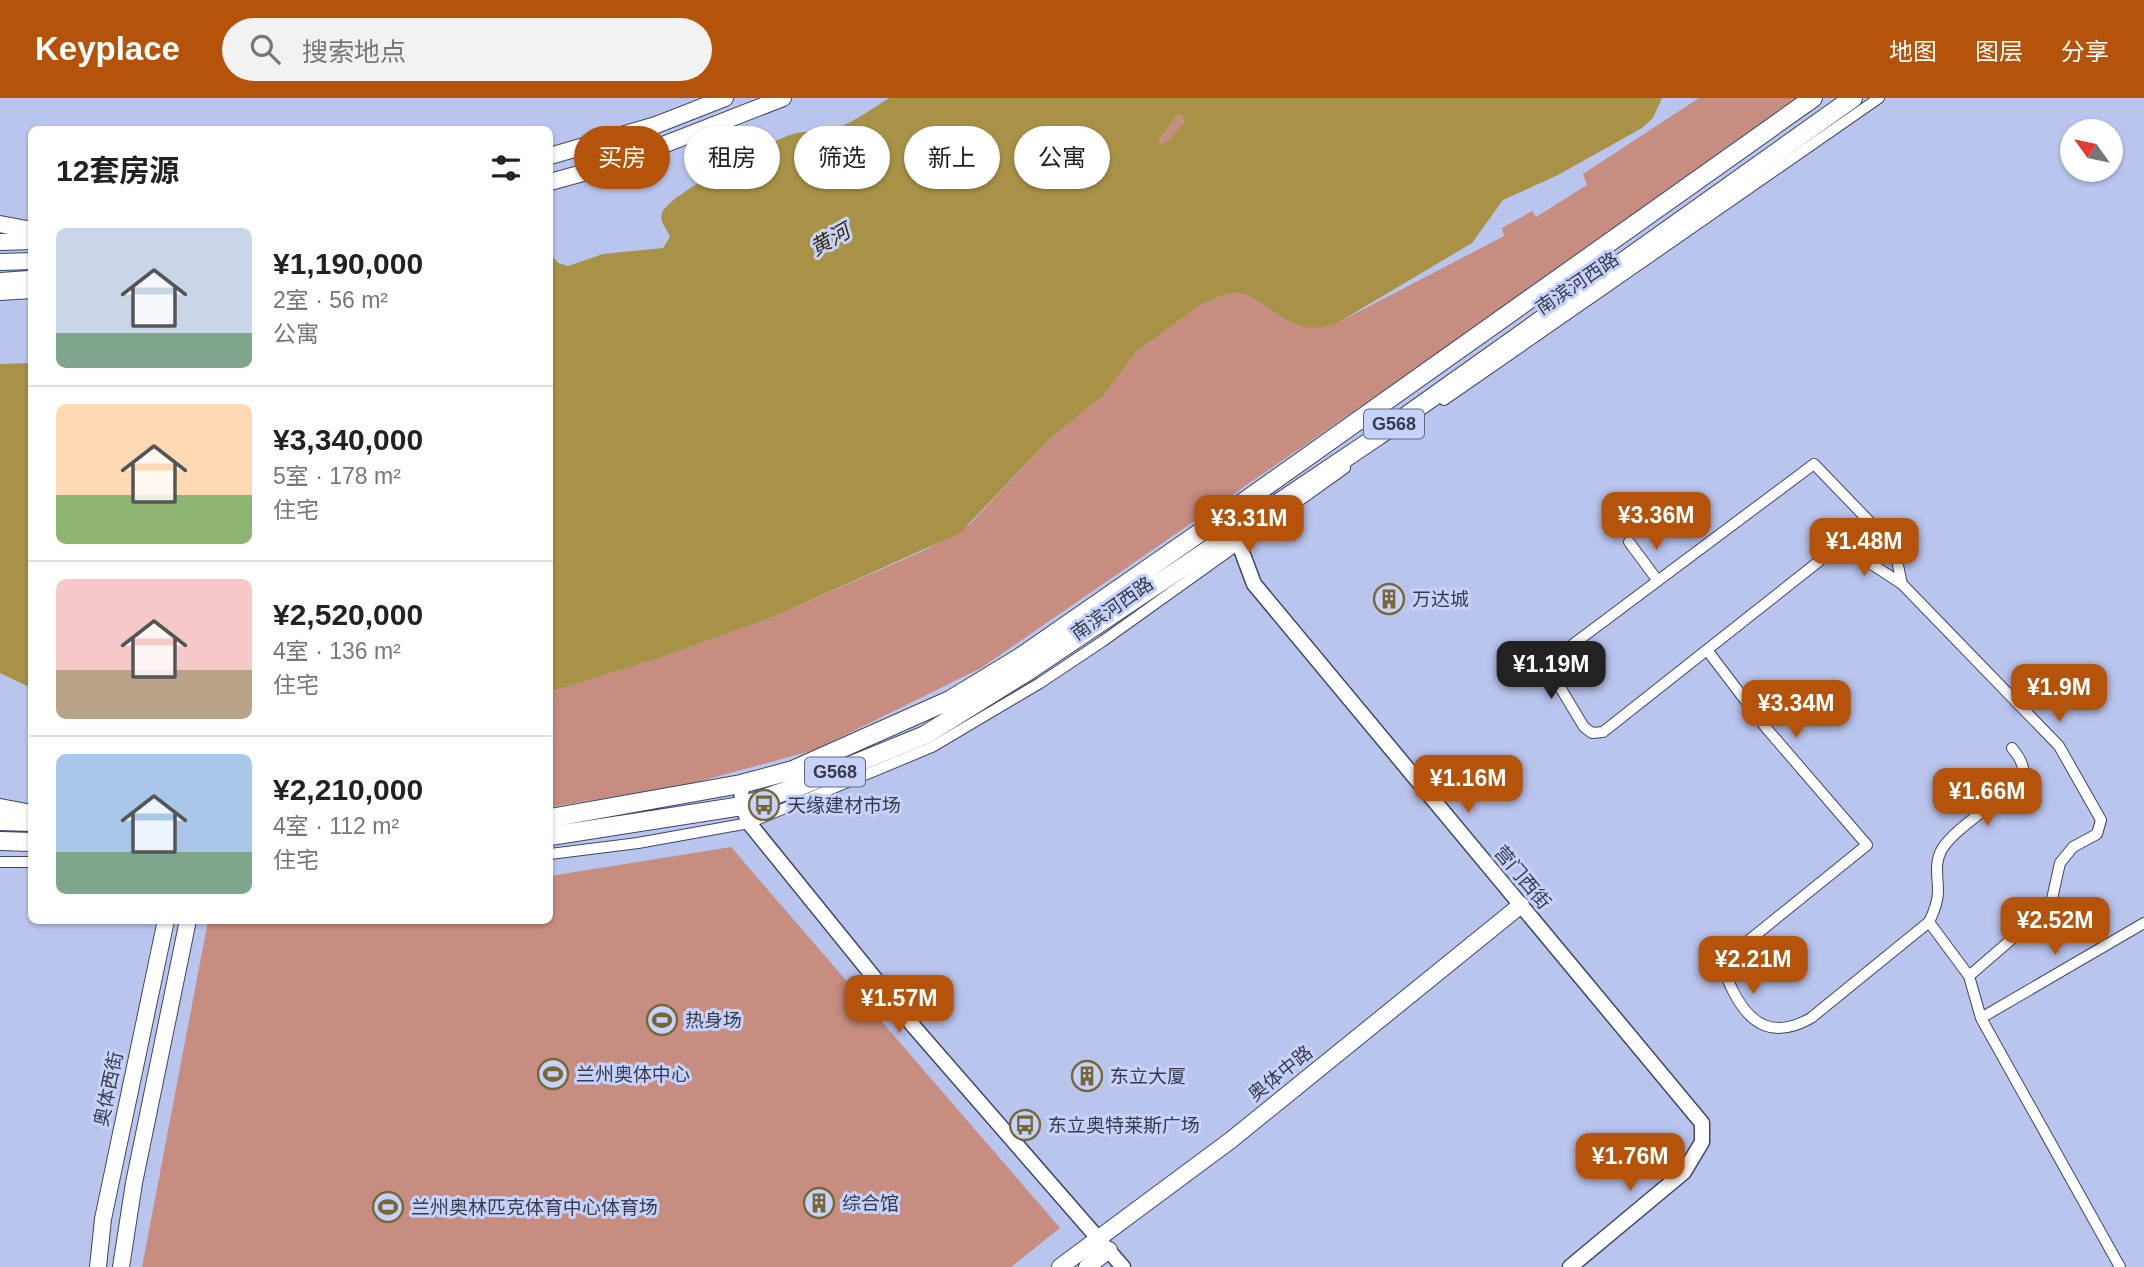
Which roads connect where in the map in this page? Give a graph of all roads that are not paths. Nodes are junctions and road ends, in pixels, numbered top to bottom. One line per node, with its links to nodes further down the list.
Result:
1 (725, 98): 7 (main road)
2 (783, 98): 6 (main road)
3 (1813, 98): 22 (highway, 南滨河西路 / G568)
4 (1853, 98): 23 (highway, 南滨河西路 / G568)
5 (1879, 98): 23 (street, 南滨河西路)
6 (670, 142)
7 (553, 155)
8 (574, 175): 10 (main road)
9 (574, 179): 11 (main road)
10 (553, 181)
11 (553, 187)
12 (0, 224): 13 (main road)
13 (28, 229)
14 (28, 241): 15 (main road)
15 (0, 242)
16 (28, 261): 17 (main road)
17 (0, 262)
18 (28, 279): 19 (main road)
19 (0, 281)
20 (28, 290): 21 (main road)
21 (0, 292)
22 (1364, 416): 23 (street); 24 (highway, 南滨河西路 / G568)
23 (1380, 439): 24 (highway, 南滨河西路 / G568)
24 (1230, 531): 30 (highway, 南滨河西路 / G568); 31 (highway, 南滨河西路 / G568); 37 (street, 南滨河西路); 46 (street, 营门西街)
25 (1629, 542): 26 (street)
26 (1658, 581): 27 (street); 28 (street)
27 (1902, 584): 28 (street); 51 (street)
28 (1707, 650): 47 (street)
29 (2012, 748): 47 (street)
30 (741, 784): 31 (street); 34 (highway, 南滨河西路 / G568)
31 (742, 806): 37 (street); 38 (highway, 南滨河西路 / G568)
32 (0, 807): 33 (main road)
33 (28, 812)
34 (553, 817)
35 (0, 821): 36 (highway)
36 (28, 822)
37 (749, 823): 43 (street, 南滨河西路); 53 (street)
38 (553, 836)
39 (0, 841): 40 (highway)
40 (28, 844)
41 (28, 845): 42 (main road)
42 (0, 849)
43 (553, 854)
44 (0, 862): 45 (street)
45 (28, 862)
46 (1521, 905): 53 (main road, 奥体中路); 59 (street, 营门西街)
47 (1929, 922): 51 (street)
48 (2144, 923): 52 (street)
49 (165, 924): 54 (main road, 奥体西街)
50 (187, 924): 55 (main road)
51 (1969, 976): 52 (street)
52 (1981, 1018): 60 (street)
53 (1103, 1244): 56 (main road, 奥体中路); 57 (main road, 奥体中路); 58 (street)
54 (98, 1267)
55 (121, 1267)
56 (1060, 1267)
57 (1087, 1267)
58 (1123, 1267)
59 (1570, 1267)
60 (2120, 1267)

